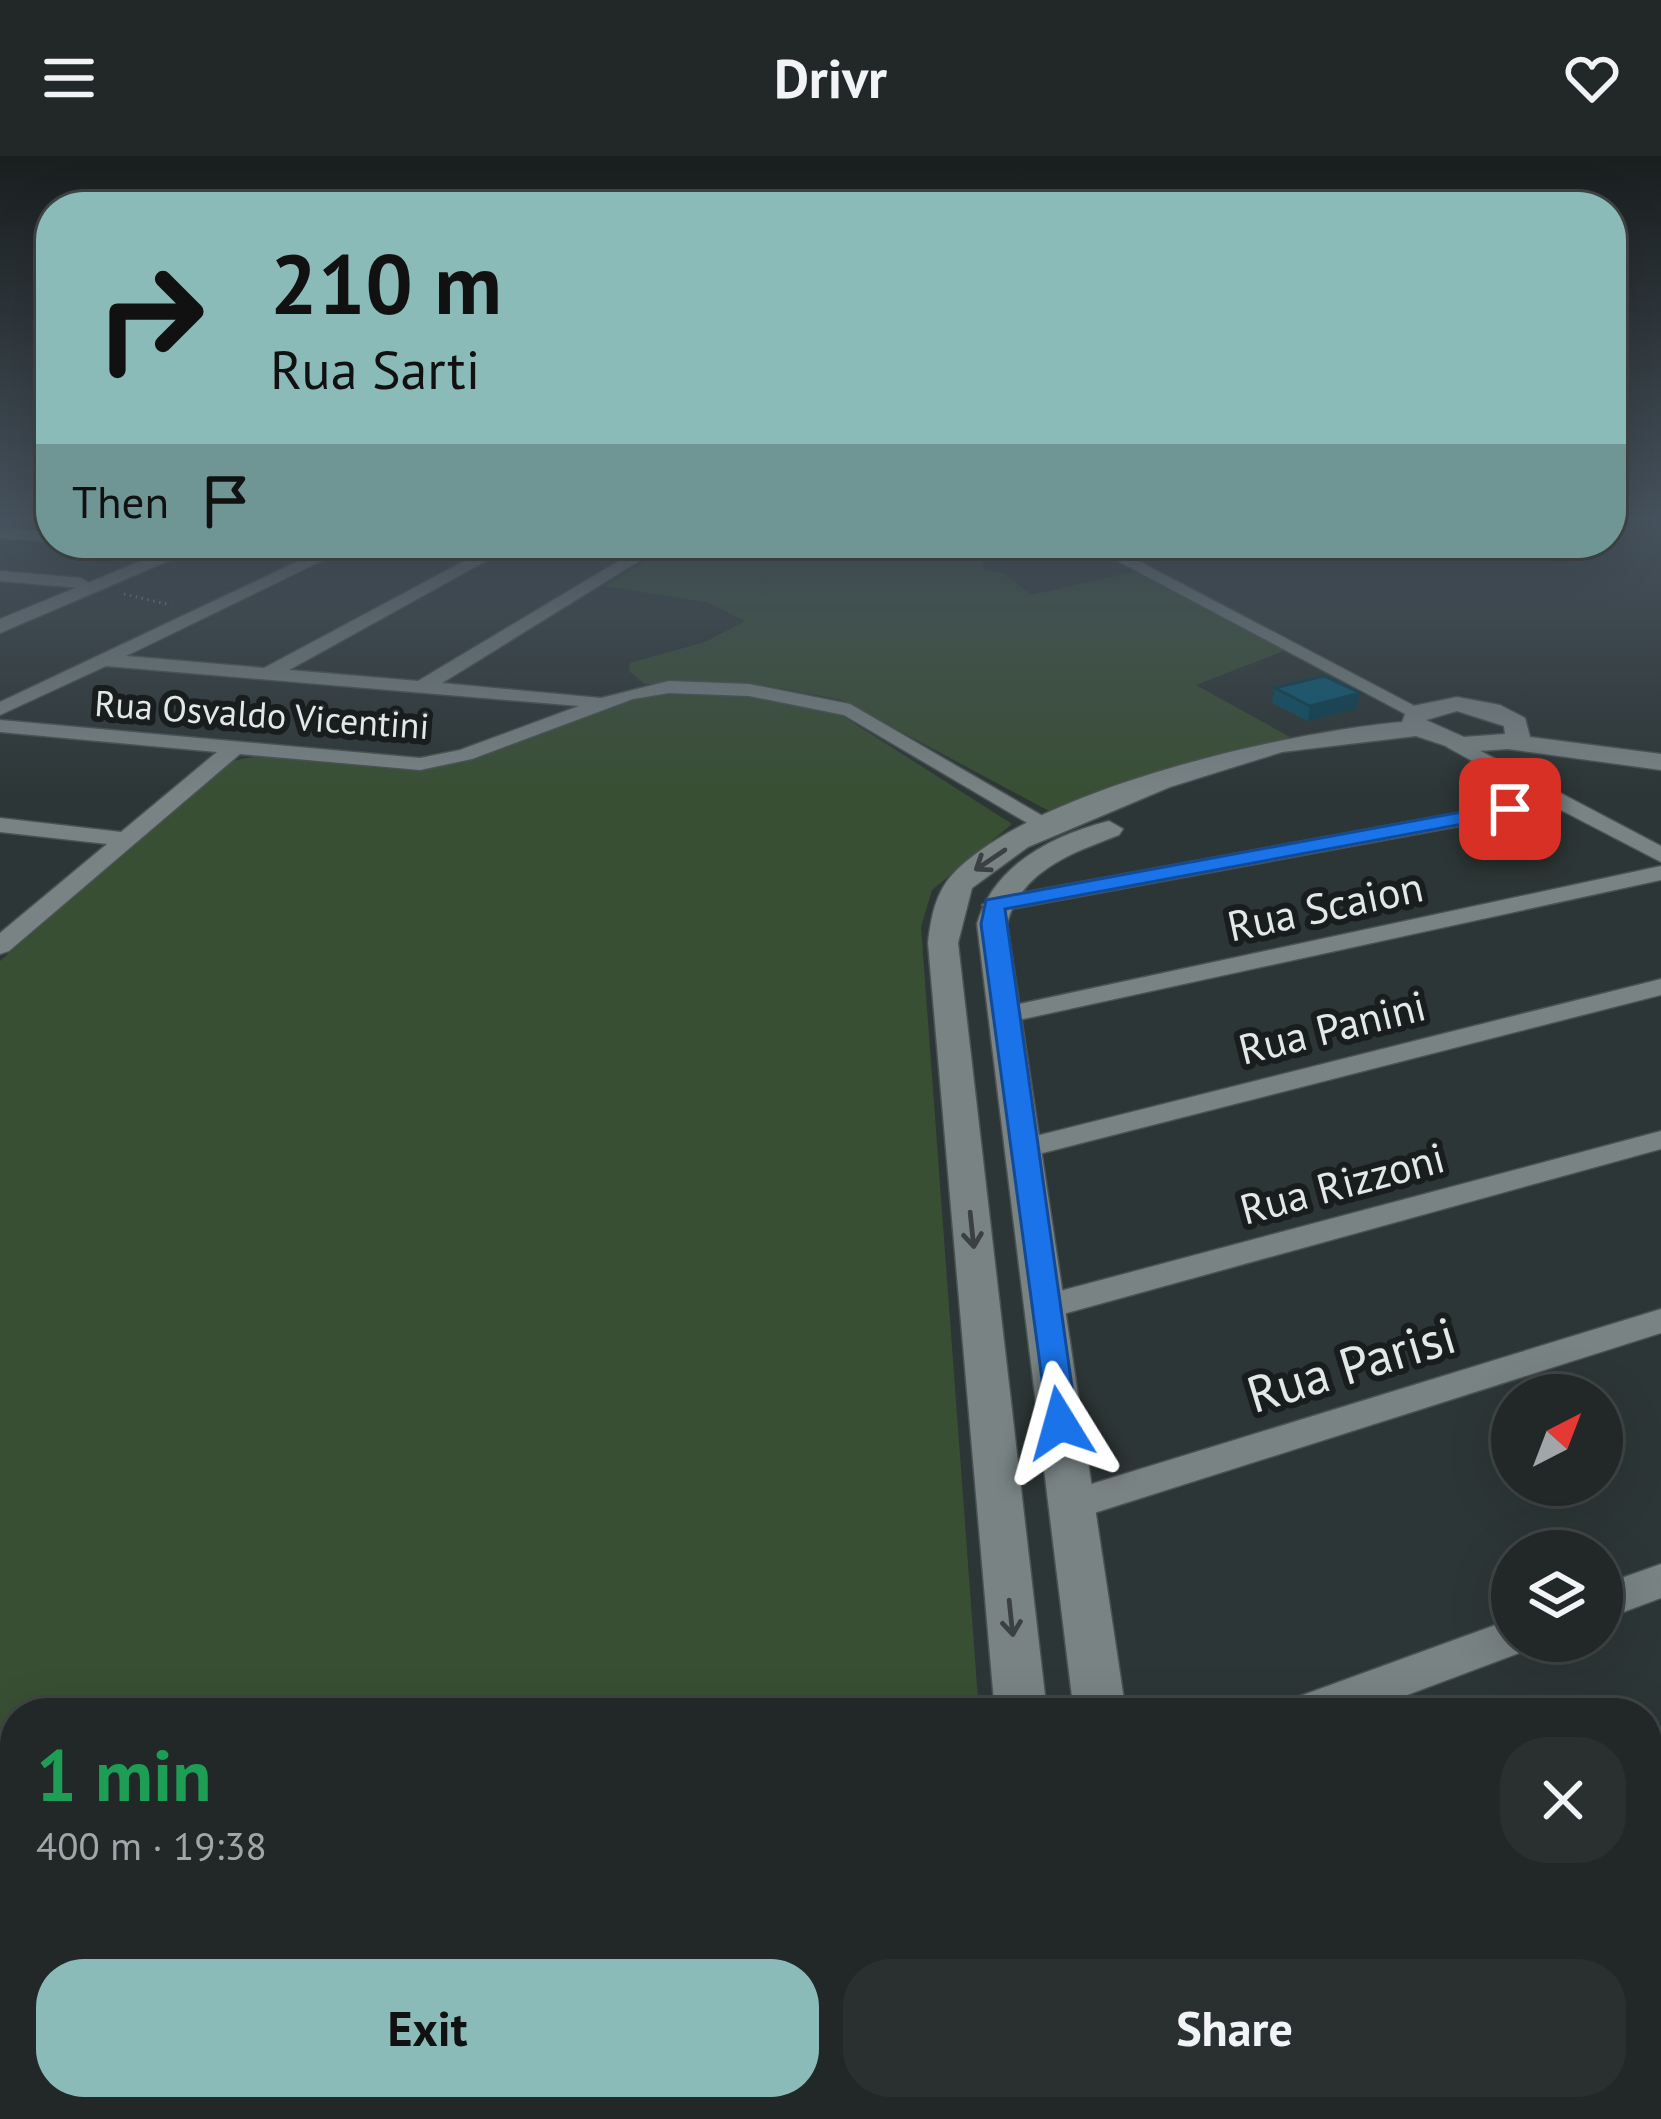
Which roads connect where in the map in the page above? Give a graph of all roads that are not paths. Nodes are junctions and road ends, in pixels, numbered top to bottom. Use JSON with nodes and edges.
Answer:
{"nodes":[{"id":1,"x":208,"y":611,"type":"edge"},
{"id":2,"x":384,"y":611,"type":"edge"},
{"id":3,"x":548,"y":611,"type":"edge"},
{"id":4,"x":1215,"y":611,"type":"edge"},
{"id":5,"x":103,"y":661,"type":"junction"},
{"id":6,"x":265,"y":675,"type":"junction"},
{"id":7,"x":423,"y":686,"type":"junction"},
{"id":8,"x":605,"y":702,"type":"junction"},
{"id":9,"x":0,"y":709,"type":"edge"},
{"id":10,"x":0,"y":726,"type":"edge"},
{"id":11,"x":1433,"y":731,"type":"junction"},
{"id":12,"x":1515,"y":736,"type":"junction"},
{"id":13,"x":1661,"y":748,"type":"edge"},
{"id":14,"x":233,"y":749,"type":"junction"},
{"id":15,"x":1483,"y":754,"type":"junction"},
{"id":16,"x":1661,"y":762,"type":"edge"},
{"id":17,"x":1557,"y":801,"type":"junction"},
{"id":18,"x":0,"y":826,"type":"edge"},
{"id":19,"x":1049,"y":826,"type":"junction"},
{"id":20,"x":125,"y":839,"type":"junction"},
{"id":21,"x":1661,"y":855,"type":"edge"},
{"id":22,"x":1661,"y":873,"type":"edge"},
{"id":23,"x":994,"y":905,"type":"junction"},
{"id":24,"x":1,"y":944,"type":"edge"},
{"id":25,"x":1661,"y":987,"type":"edge"},
{"id":26,"x":1005,"y":1015,"type":"junction"},
{"id":27,"x":1661,"y":1140,"type":"edge"},
{"id":28,"x":1023,"y":1149,"type":"junction"},
{"id":29,"x":1045,"y":1307,"type":"junction"},
{"id":30,"x":1661,"y":1322,"type":"edge"},
{"id":31,"x":1072,"y":1504,"type":"junction"},
{"id":32,"x":1661,"y":1581,"type":"edge"},
{"id":33,"x":1623,"y":1595,"type":"edge"},
{"id":34,"x":1491,"y":1644,"type":"edge"},
{"id":35,"x":1019,"y":1698,"type":"edge"},
{"id":36,"x":1098,"y":1698,"type":"edge"},
{"id":37,"x":1347,"y":1698,"type":"edge"}],
"edges":[{"from":1,"to":5,"type":"street"},
{"from":2,"to":6,"type":"street"},
{"from":3,"to":7,"type":"street"},
{"from":4,"to":11,"type":"street"},
{"from":5,"to":6,"type":"street"},
{"from":5,"to":9,"type":"street"},
{"from":6,"to":7,"type":"street"},
{"from":7,"to":8,"type":"street"},
{"from":8,"to":14,"type":"street","name":"Rua Osvaldo Vicentini"},
{"from":8,"to":19,"type":"street","name":"Rua Osvaldo Vicentini"},
{"from":10,"to":14,"type":"street","name":"Rua Osvaldo Vicentini"},
{"from":11,"to":12,"type":"street"},
{"from":11,"to":15,"type":"street"},
{"from":11,"to":19,"type":"street"},
{"from":11,"to":23,"type":"street"},
{"from":12,"to":13,"type":"street"},
{"from":12,"to":15,"type":"street"},
{"from":12,"to":16,"type":"street"},
{"from":14,"to":20,"type":"street"},
{"from":15,"to":17,"type":"street"},
{"from":17,"to":21,"type":"street"},
{"from":17,"to":23,"type":"street"},
{"from":18,"to":20,"type":"street"},
{"from":19,"to":35,"type":"street","one_way":true},
{"from":20,"to":24,"type":"street"},
{"from":22,"to":26,"type":"street","name":"Rua Scaion"},
{"from":23,"to":26,"type":"street"},
{"from":25,"to":28,"type":"street","name":"Rua Panini"},
{"from":26,"to":28,"type":"street"},
{"from":27,"to":29,"type":"street","name":"Rua Rizzoni"},
{"from":28,"to":29,"type":"street"},
{"from":29,"to":31,"type":"street"},
{"from":30,"to":31,"type":"street","name":"Rua Parisi"},
{"from":31,"to":36,"type":"street"},
{"from":32,"to":33,"type":"street"},
{"from":34,"to":37,"type":"street"}]}
